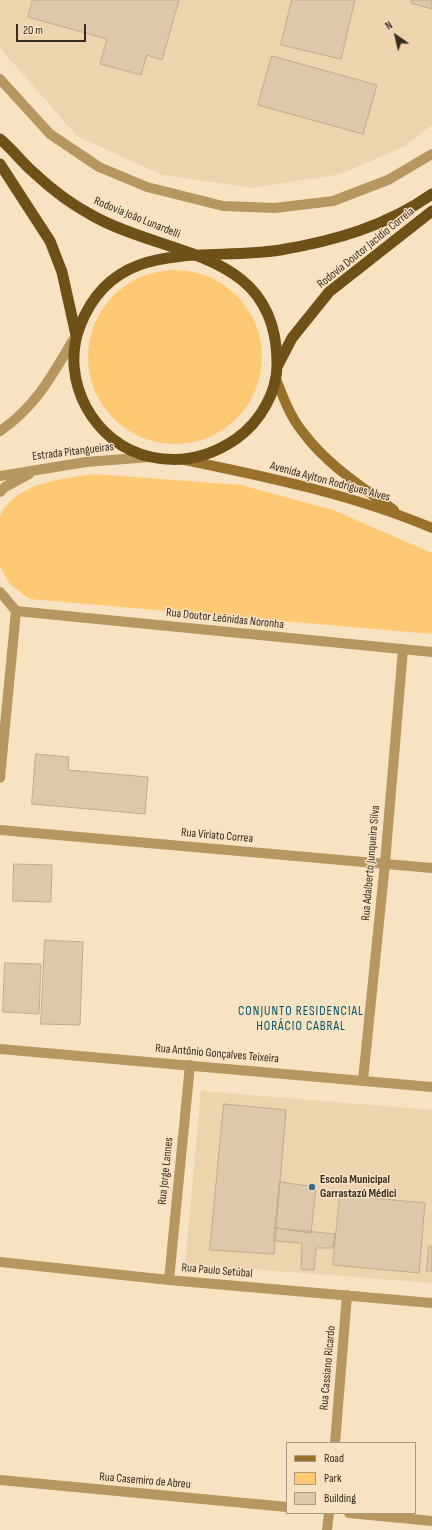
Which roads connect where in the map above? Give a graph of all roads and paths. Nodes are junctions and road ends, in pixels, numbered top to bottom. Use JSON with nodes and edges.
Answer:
{"nodes":[{"id":1,"x":0,"y":79,"type":"edge"},
{"id":2,"x":0,"y":139,"type":"edge"},
{"id":3,"x":432,"y":154,"type":"edge"},
{"id":4,"x":0,"y":164,"type":"edge"},
{"id":5,"x":432,"y":194,"type":"edge"},
{"id":6,"x":432,"y":211,"type":"edge"},
{"id":7,"x":194,"y":255,"type":"junction"},
{"id":8,"x":76,"y":335,"type":"junction"},
{"id":9,"x":278,"y":366,"type":"junction"},
{"id":10,"x":276,"y":379,"type":"junction"},
{"id":11,"x":0,"y":431,"type":"edge"},
{"id":12,"x":150,"y":457,"type":"junction"},
{"id":13,"x":185,"y":460,"type":"junction"},
{"id":14,"x":40,"y":469,"type":"junction"},
{"id":15,"x":0,"y":476,"type":"edge"},
{"id":16,"x":0,"y":492,"type":"edge"},
{"id":17,"x":401,"y":515,"type":"junction"},
{"id":18,"x":432,"y":528,"type":"edge"},
{"id":19,"x":0,"y":592,"type":"edge"},
{"id":20,"x":16,"y":612,"type":"junction"},
{"id":21,"x":403,"y":649,"type":"junction"},
{"id":22,"x":432,"y":652,"type":"edge"},
{"id":23,"x":0,"y":778,"type":"edge"},
{"id":24,"x":0,"y":830,"type":"edge"},
{"id":25,"x":385,"y":864,"type":"junction"},
{"id":26,"x":432,"y":868,"type":"edge"},
{"id":27,"x":0,"y":1049,"type":"edge"},
{"id":28,"x":190,"y":1065,"type":"junction"},
{"id":29,"x":363,"y":1080,"type":"junction"},
{"id":30,"x":432,"y":1087,"type":"edge"},
{"id":31,"x":0,"y":1262,"type":"edge"},
{"id":32,"x":169,"y":1280,"type":"junction"},
{"id":33,"x":347,"y":1295,"type":"junction"},
{"id":34,"x":432,"y":1303,"type":"edge"},
{"id":35,"x":335,"y":1442,"type":"edge"},
{"id":36,"x":0,"y":1480,"type":"edge"},
{"id":37,"x":286,"y":1507,"type":"edge"},
{"id":38,"x":329,"y":1514,"type":"edge"},
{"id":39,"x":359,"y":1514,"type":"edge"},
{"id":40,"x":432,"y":1521,"type":"edge"},
{"id":41,"x":327,"y":1530,"type":"edge"}],
"edges":[{"from":1,"to":3,"type":"street"},
{"from":2,"to":7,"type":"highway","name":"Rodovia João Lunardelli"},
{"from":4,"to":8,"type":"highway"},
{"from":5,"to":7,"type":"highway","name":"Rodovia Doutor Jacídio Correia"},
{"from":6,"to":9,"type":"highway","name":"Rodovia Doutor Jacídio Correia"},
{"from":7,"to":8,"type":"highway","name":"Rodovia Doutor Jacídio Correia"},
{"from":7,"to":9,"type":"highway","name":"Rodovia João Lunardelli"},
{"from":8,"to":11,"type":"street"},
{"from":8,"to":12,"type":"highway"},
{"from":9,"to":10,"type":"highway"},
{"from":10,"to":13,"type":"highway"},
{"from":10,"to":17,"type":"main road","name":"Avenida Aylton Rodrigues Alves"},
{"from":12,"to":13,"type":"highway"},
{"from":12,"to":14,"type":"street","name":"Estrada Pitangueiras"},
{"from":13,"to":17,"type":"main road","name":"Avenida Aylton Rodrigues Alves"},
{"from":14,"to":15,"type":"street","name":"Estrada Pitangueiras"},
{"from":14,"to":16,"type":"street"},
{"from":17,"to":18,"type":"main road"},
{"from":19,"to":20,"type":"street"},
{"from":20,"to":21,"type":"street","name":"Rua Doutor Leônidas Noronha"},
{"from":20,"to":23,"type":"street"},
{"from":21,"to":22,"type":"street","name":"Rua Doutor Leônidas Noronha"},
{"from":21,"to":25,"type":"street","name":"Rua Adalberto Junqueira Silva"},
{"from":24,"to":25,"type":"street","name":"Rua Viriato Correa"},
{"from":25,"to":26,"type":"street","name":"Rua Viriato Correa"},
{"from":25,"to":29,"type":"street","name":"Rua Adalberto Junqueira Silva"},
{"from":27,"to":28,"type":"street","name":"Rua Antônio Gonçalves Teixeira"},
{"from":28,"to":29,"type":"street","name":"Rua Antônio Gonçalves Teixeira"},
{"from":28,"to":32,"type":"street","name":"Rua Jorge Lannes"},
{"from":29,"to":30,"type":"street","name":"Rua Antônio Gonçalves Teixeira"},
{"from":31,"to":32,"type":"street","name":"Rua Paulo Setúbal"},
{"from":32,"to":33,"type":"street","name":"Rua Paulo Setúbal"},
{"from":33,"to":34,"type":"street","name":"Rua Paulo Setúbal"},
{"from":33,"to":35,"type":"street","name":"Rua Cassiano Ricardo"},
{"from":36,"to":37,"type":"street","name":"Rua Casemiro de Abreu"},
{"from":38,"to":41,"type":"street"},
{"from":39,"to":40,"type":"street"}]}
